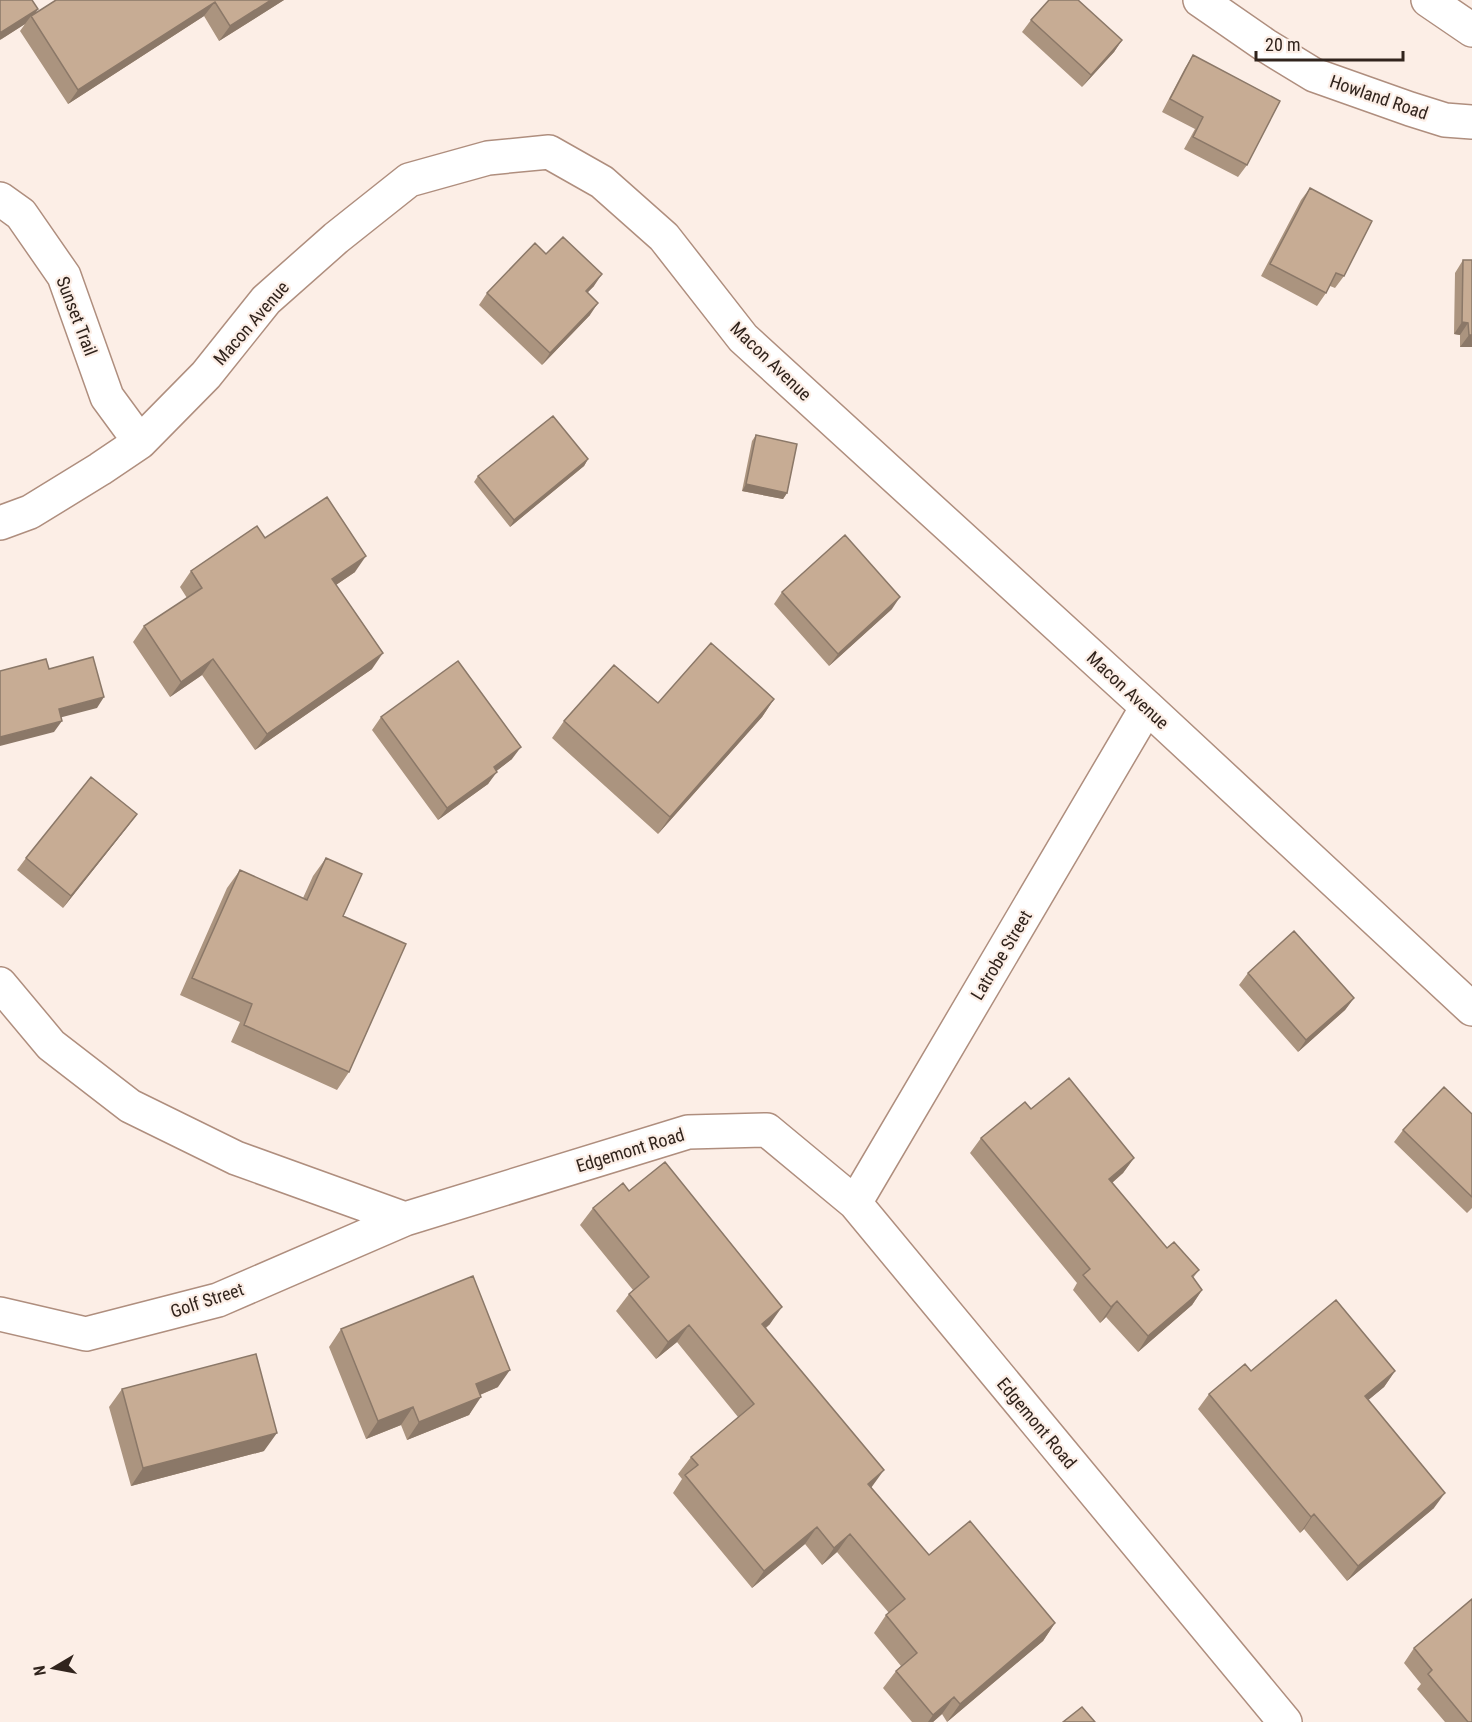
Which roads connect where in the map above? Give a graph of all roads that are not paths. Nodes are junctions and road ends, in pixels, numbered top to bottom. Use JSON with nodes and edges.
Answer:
{"nodes":[{"id":1,"x":1200,"y":0,"type":"edge"},
{"id":2,"x":1428,"y":0,"type":"edge"},
{"id":3,"x":1472,"y":30,"type":"edge"},
{"id":4,"x":1472,"y":122,"type":"edge"},
{"id":5,"x":0,"y":200,"type":"edge"},
{"id":6,"x":140,"y":442,"type":"junction"},
{"id":7,"x":0,"y":523,"type":"edge"},
{"id":8,"x":1147,"y":707,"type":"junction"},
{"id":9,"x":0,"y":984,"type":"edge"},
{"id":10,"x":1472,"y":1009,"type":"edge"},
{"id":11,"x":855,"y":1203,"type":"junction"},
{"id":12,"x":405,"y":1219,"type":"junction"},
{"id":13,"x":0,"y":1314,"type":"edge"},
{"id":14,"x":1285,"y":1722,"type":"edge"}],
"edges":[{"from":1,"to":4,"type":"street","name":"Howland Road"},
{"from":2,"to":3,"type":"street"},
{"from":5,"to":6,"type":"street","name":"Sunset Trail"},
{"from":6,"to":7,"type":"street","name":"Macon Avenue"},
{"from":6,"to":8,"type":"street","name":"Macon Avenue"},
{"from":8,"to":10,"type":"street","name":"Macon Avenue"},
{"from":8,"to":11,"type":"street","name":"Latrobe Street"},
{"from":9,"to":12,"type":"street"},
{"from":11,"to":12,"type":"street","name":"Edgemont Road"},
{"from":11,"to":14,"type":"street","name":"Edgemont Road"},
{"from":12,"to":13,"type":"street","name":"Golf Street"}]}
